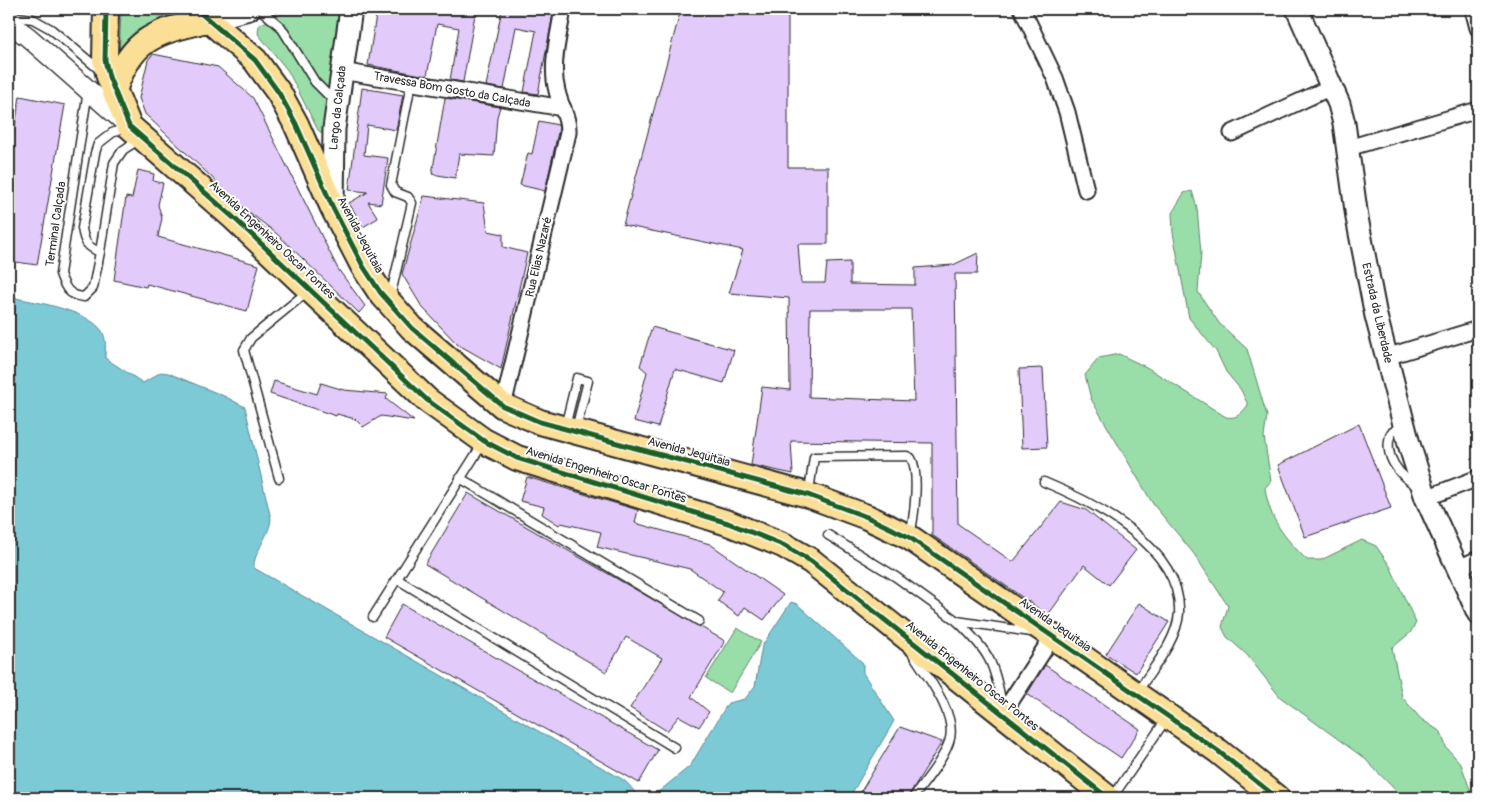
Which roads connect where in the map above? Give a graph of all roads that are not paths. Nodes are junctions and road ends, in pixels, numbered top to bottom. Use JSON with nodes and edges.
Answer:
{"nodes":[{"id":1,"x":106,"y":9,"type":"edge"},
{"id":2,"x":249,"y":9,"type":"edge"},
{"id":3,"x":260,"y":9,"type":"edge"},
{"id":4,"x":351,"y":9,"type":"edge"},
{"id":5,"x":563,"y":9,"type":"edge"},
{"id":6,"x":1022,"y":9,"type":"edge"},
{"id":7,"x":1297,"y":9,"type":"edge"},
{"id":8,"x":1473,"y":9,"type":"edge"},
{"id":9,"x":201,"y":14,"type":"edge"},
{"id":10,"x":9,"y":16,"type":"edge"},
{"id":11,"x":9,"y":23,"type":"edge"},
{"id":12,"x":1478,"y":28,"type":"edge"},
{"id":13,"x":341,"y":71,"type":"junction"},
{"id":14,"x":111,"y":84,"type":"junction"},
{"id":15,"x":411,"y":84,"type":"junction"},
{"id":16,"x":1331,"y":87,"type":"junction"},
{"id":17,"x":88,"y":90,"type":"junction"},
{"id":18,"x":337,"y":103,"type":"junction"},
{"id":19,"x":563,"y":108,"type":"junction"},
{"id":20,"x":1478,"y":110,"type":"edge"},
{"id":21,"x":136,"y":132,"type":"junction"},
{"id":22,"x":1232,"y":133,"type":"dead end"},
{"id":23,"x":1348,"y":148,"type":"junction"},
{"id":24,"x":1086,"y":190,"type":"dead end"},
{"id":25,"x":333,"y":208,"type":"junction"},
{"id":26,"x":100,"y":252,"type":"junction"},
{"id":27,"x":311,"y":289,"type":"junction"},
{"id":28,"x":389,"y":302,"type":"junction"},
{"id":29,"x":1478,"y":329,"type":"edge"},
{"id":30,"x":1386,"y":357,"type":"junction"},
{"id":31,"x":503,"y":406,"type":"junction"},
{"id":32,"x":570,"y":430,"type":"junction"},
{"id":33,"x":484,"y":440,"type":"junction"},
{"id":34,"x":279,"y":478,"type":"dead end"},
{"id":35,"x":460,"y":478,"type":"junction"},
{"id":36,"x":1478,"y":478,"type":"edge"},
{"id":37,"x":1044,"y":482,"type":"dead end"},
{"id":38,"x":1425,"y":494,"type":"junction"},
{"id":39,"x":808,"y":495,"type":"junction"},
{"id":40,"x":828,"y":535,"type":"dead end"},
{"id":41,"x":909,"y":537,"type":"junction"},
{"id":42,"x":1478,"y":559,"type":"edge"},
{"id":43,"x":1457,"y":569,"type":"junction"},
{"id":44,"x":397,"y":579,"type":"junction"},
{"id":45,"x":1478,"y":613,"type":"edge"},
{"id":46,"x":373,"y":617,"type":"dead end"},
{"id":47,"x":957,"y":621,"type":"junction"},
{"id":48,"x":699,"y":622,"type":"dead end"},
{"id":49,"x":896,"y":628,"type":"junction"},
{"id":50,"x":1053,"y":636,"type":"junction"},
{"id":51,"x":1136,"y":694,"type":"junction"},
{"id":52,"x":1003,"y":713,"type":"junction"},
{"id":53,"x":1168,"y":716,"type":"junction"},
{"id":54,"x":675,"y":748,"type":"dead end"},
{"id":55,"x":1218,"y":751,"type":"junction"},
{"id":56,"x":914,"y":798,"type":"edge"},
{"id":57,"x":1108,"y":798,"type":"edge"},
{"id":58,"x":1112,"y":798,"type":"edge"},
{"id":59,"x":1250,"y":798,"type":"edge"},
{"id":60,"x":1277,"y":798,"type":"edge"}],
"edges":[{"from":1,"to":14,"type":"main road"},
{"from":2,"to":9,"type":"main road"},
{"from":3,"to":18,"type":"lane"},
{"from":4,"to":13,"type":"main road","name":"Largo da Calçada"},
{"from":5,"to":19,"type":"street","name":"Rua Elias Nazaré"},
{"from":6,"to":24,"type":"street"},
{"from":7,"to":16,"type":"main road","name":"Estrada da Liberdade"},
{"from":8,"to":12,"type":"street"},
{"from":9,"to":14,"type":"main road"},
{"from":9,"to":25,"type":"main road","name":"Avenida Jequitaia"},
{"from":10,"to":14,"type":"lane"},
{"from":11,"to":17,"type":"street"},
{"from":13,"to":15,"type":"street","name":"Travessa Bom Gosto da Calçada"},
{"from":13,"to":18,"type":"main road","name":"Largo da Calçada"},
{"from":14,"to":21,"type":"main road"},
{"from":15,"to":19,"type":"street","name":"Travessa Bom Gosto da Calçada"},
{"from":15,"to":28,"type":"lane"},
{"from":16,"to":22,"type":"street"},
{"from":16,"to":23,"type":"main road","name":"Estrada da Liberdade"},
{"from":17,"to":21,"type":"street"},
{"from":17,"to":26,"type":"lane","name":"Terminal Calçada"},
{"from":18,"to":25,"type":"main road","name":"Largo da Calçada"},
{"from":19,"to":31,"type":"street","name":"Rua Elias Nazaré"},
{"from":20,"to":23,"type":"street"},
{"from":21,"to":26,"type":"lane","name":"Terminal Calçada"},
{"from":21,"to":26,"type":"lane"},
{"from":21,"to":27,"type":"main road","name":"Avenida Engenheiro Oscar Pontes"},
{"from":23,"to":30,"type":"main road","name":"Estrada da Liberdade"},
{"from":25,"to":28,"type":"main road","name":"Avenida Jequitaia"},
{"from":27,"to":33,"type":"main road","name":"Avenida Engenheiro Oscar Pontes"},
{"from":27,"to":34,"type":"lane"},
{"from":28,"to":31,"type":"main road","name":"Avenida Jequitaia"},
{"from":29,"to":30,"type":"street"},
{"from":30,"to":38,"type":"main road","name":"Estrada da Liberdade"},
{"from":31,"to":32,"type":"main road","name":"Avenida Jequitaia"},
{"from":32,"to":32,"type":"lane"},
{"from":32,"to":39,"type":"main road","name":"Avenida Jequitaia"},
{"from":33,"to":35,"type":"lane"},
{"from":33,"to":49,"type":"main road","name":"Avenida Engenheiro Oscar Pontes"},
{"from":35,"to":44,"type":"lane"},
{"from":35,"to":48,"type":"lane"},
{"from":36,"to":38,"type":"street"},
{"from":37,"to":51,"type":"lane"},
{"from":38,"to":43,"type":"main road","name":"Estrada da Liberdade"},
{"from":39,"to":41,"type":"main road","name":"Avenida Jequitaia"},
{"from":39,"to":41,"type":"lane"},
{"from":40,"to":47,"type":"lane"},
{"from":41,"to":50,"type":"main road","name":"Avenida Jequitaia"},
{"from":42,"to":43,"type":"street"},
{"from":43,"to":45,"type":"main road","name":"Estrada da Liberdade"},
{"from":44,"to":46,"type":"lane"},
{"from":44,"to":54,"type":"lane"},
{"from":47,"to":50,"type":"lane"},
{"from":47,"to":52,"type":"lane"},
{"from":49,"to":52,"type":"main road","name":"Avenida Engenheiro Oscar Pontes"},
{"from":49,"to":56,"type":"lane"},
{"from":50,"to":51,"type":"main road","name":"Avenida Jequitaia"},
{"from":50,"to":52,"type":"street"},
{"from":51,"to":53,"type":"main road","name":"Avenida Jequitaia"},
{"from":52,"to":57,"type":"main road","name":"Avenida Engenheiro Oscar Pontes"},
{"from":53,"to":55,"type":"main road","name":"Avenida Jequitaia"},
{"from":53,"to":58,"type":"lane"},
{"from":55,"to":59,"type":"main road"},
{"from":55,"to":60,"type":"main road","name":"Avenida Jequitaia"}]}
